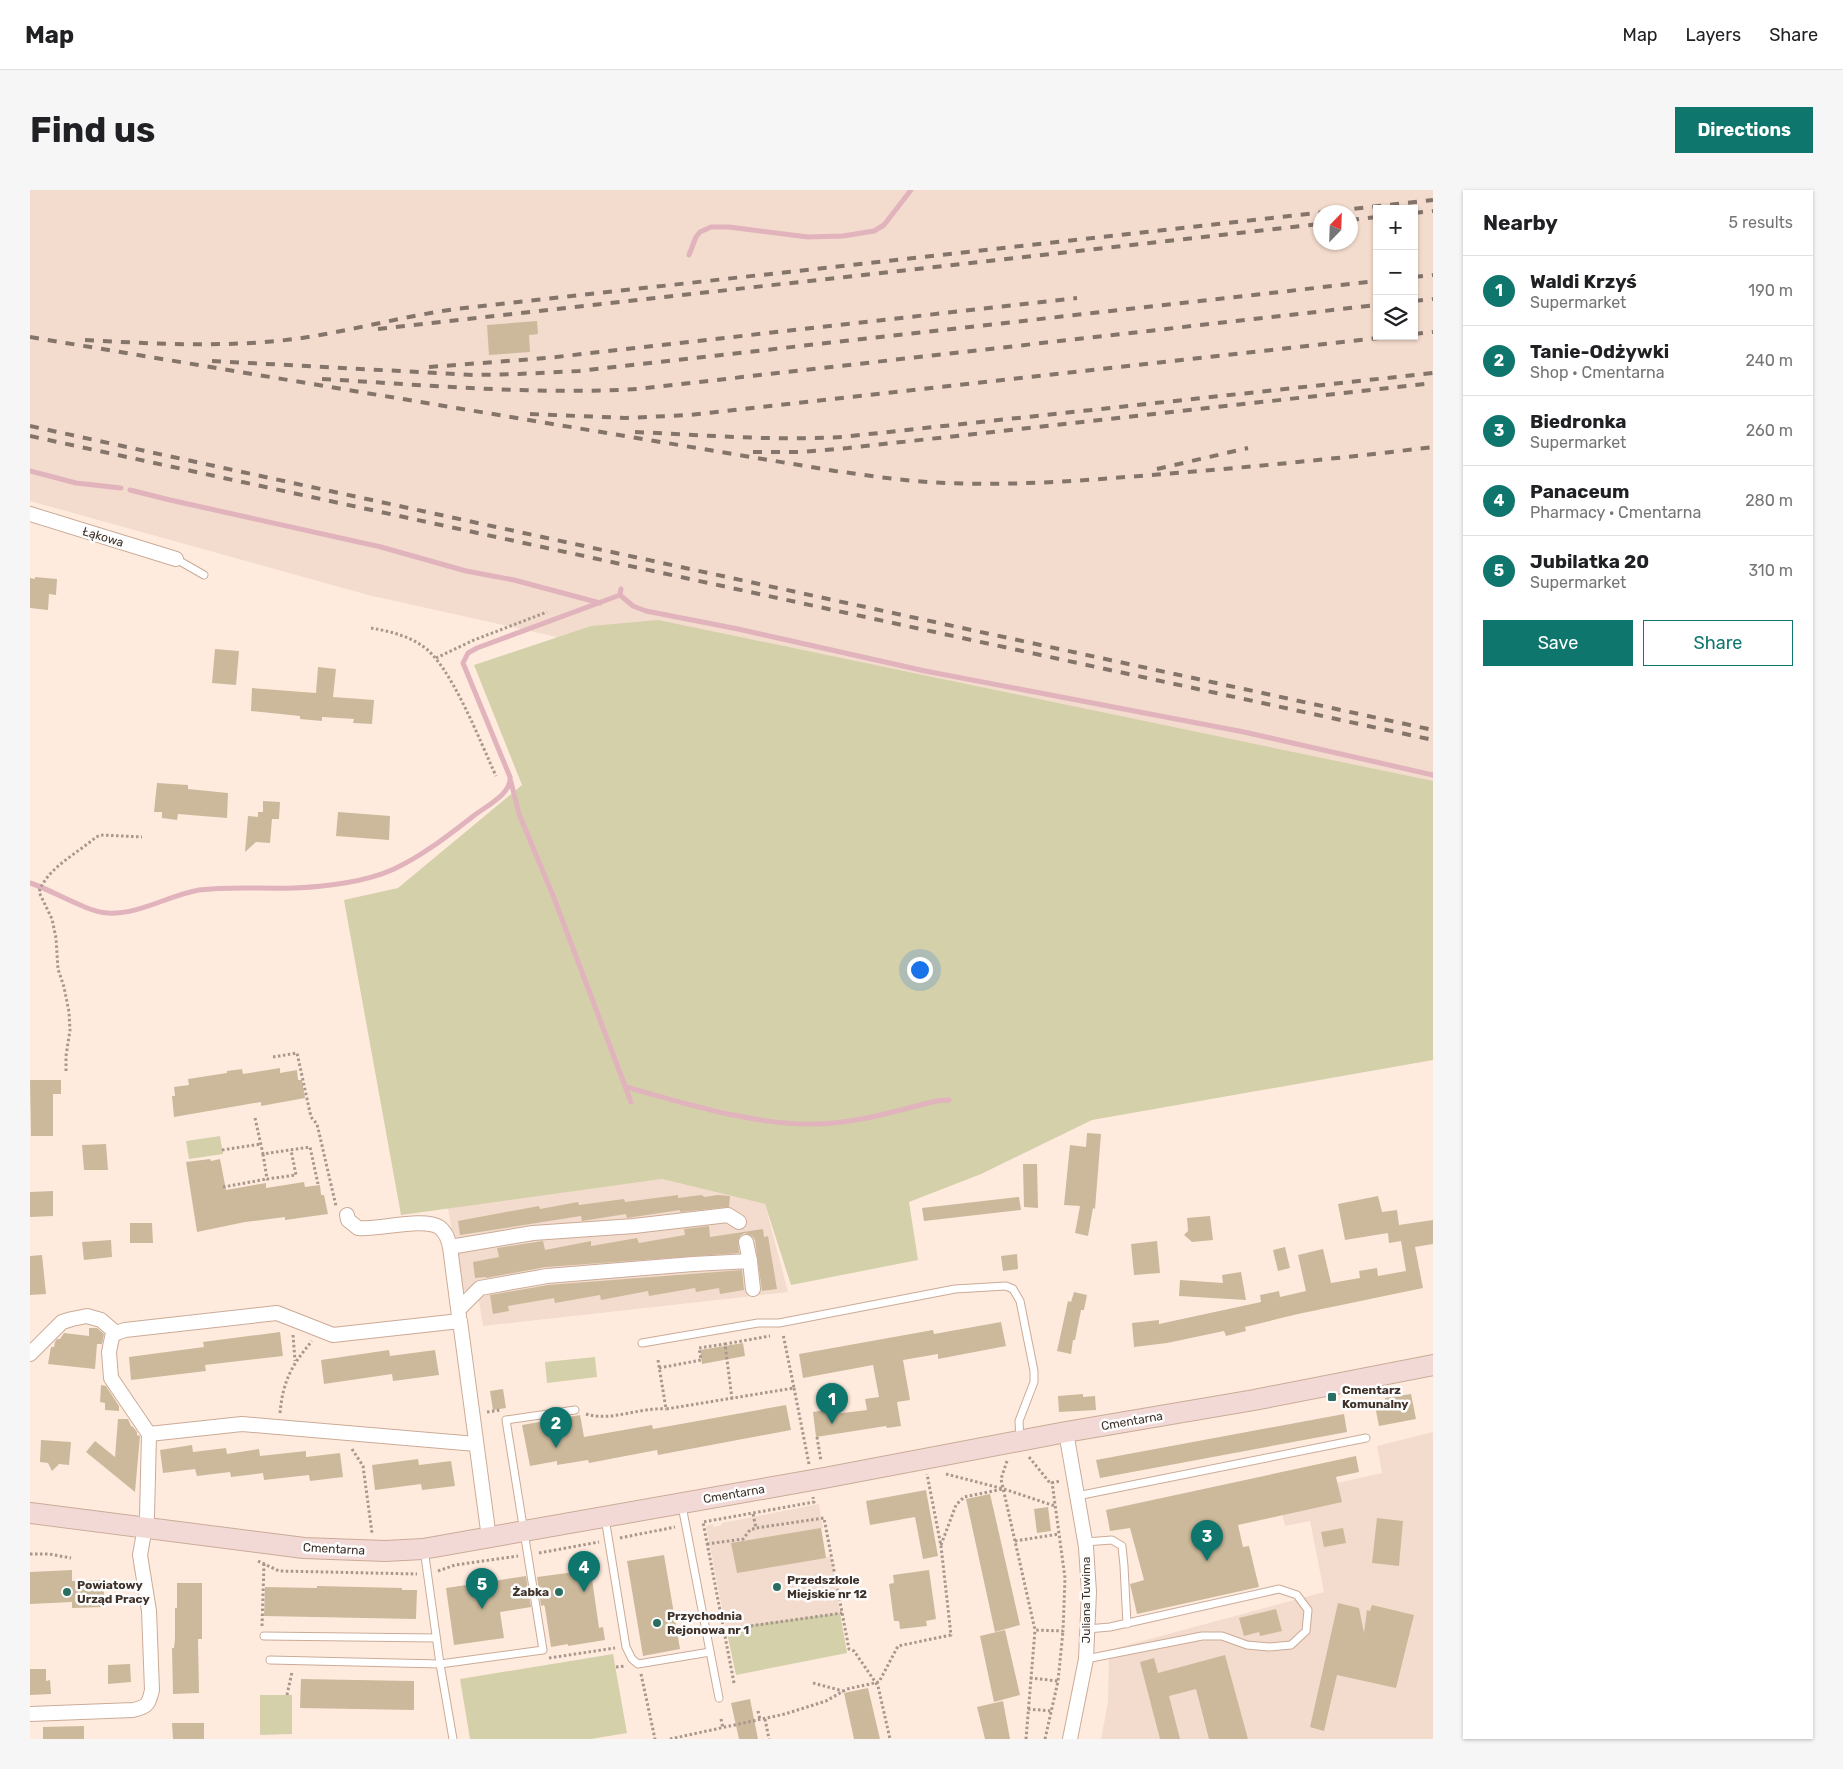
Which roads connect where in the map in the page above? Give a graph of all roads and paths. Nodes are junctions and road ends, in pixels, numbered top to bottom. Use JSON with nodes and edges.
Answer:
{"nodes":[{"id":1,"x":30,"y":514,"type":"edge"},
{"id":2,"x":176,"y":559,"type":"joint"},
{"id":3,"x":204,"y":574,"type":"dead end"},
{"id":4,"x":547,"y":612,"type":"dead end"},
{"id":5,"x":371,"y":628,"type":"dead end"},
{"id":6,"x":436,"y":658,"type":"junction"},
{"id":7,"x":496,"y":776,"type":"dead end"},
{"id":8,"x":142,"y":837,"type":"dead end"},
{"id":9,"x":273,"y":1057,"type":"dead end"},
{"id":10,"x":66,"y":1071,"type":"dead end"},
{"id":11,"x":255,"y":1118,"type":"dead end"},
{"id":12,"x":261,"y":1144,"type":"junction"},
{"id":13,"x":222,"y":1150,"type":"dead end"},
{"id":14,"x":291,"y":1150,"type":"junction"},
{"id":15,"x":263,"y":1154,"type":"junction"},
{"id":16,"x":267,"y":1179,"type":"junction"},
{"id":17,"x":318,"y":1184,"type":"dead end"},
{"id":18,"x":223,"y":1187,"type":"dead end"},
{"id":19,"x":341,"y":1212,"type":"joint"},
{"id":20,"x":739,"y":1222,"type":"dead end"},
{"id":21,"x":746,"y":1242,"type":"dead end"},
{"id":22,"x":450,"y":1247,"type":"junction"},
{"id":23,"x":750,"y":1262,"type":"junction"},
{"id":24,"x":753,"y":1289,"type":"dead end"},
{"id":25,"x":459,"y":1315,"type":"junction"},
{"id":26,"x":292,"y":1326,"type":"dead end"},
{"id":27,"x":792,"y":1332,"type":"dead end"},
{"id":28,"x":116,"y":1333,"type":"junction"},
{"id":29,"x":783,"y":1334,"type":"junction"},
{"id":30,"x":317,"y":1336,"type":"dead end"},
{"id":31,"x":642,"y":1343,"type":"dead end"},
{"id":32,"x":725,"y":1344,"type":"junction"},
{"id":33,"x":30,"y":1354,"type":"edge"},
{"id":34,"x":658,"y":1360,"type":"dead end"},
{"id":35,"x":295,"y":1361,"type":"junction"},
{"id":36,"x":1433,"y":1365,"type":"edge"},
{"id":37,"x":659,"y":1368,"type":"junction"},
{"id":38,"x":794,"y":1388,"type":"junction"},
{"id":39,"x":732,"y":1399,"type":"junction"},
{"id":40,"x":575,"y":1410,"type":"dead end"},
{"id":41,"x":280,"y":1413,"type":"dead end"},
{"id":42,"x":1066,"y":1432,"type":"junction"},
{"id":43,"x":149,"y":1434,"type":"junction"},
{"id":44,"x":817,"y":1436,"type":"dead end"},
{"id":45,"x":1366,"y":1438,"type":"dead end"},
{"id":46,"x":476,"y":1444,"type":"junction"},
{"id":47,"x":350,"y":1447,"type":"dead end"},
{"id":48,"x":1015,"y":1447,"type":"junction"},
{"id":49,"x":822,"y":1467,"type":"dead end"},
{"id":50,"x":810,"y":1469,"type":"dead end"},
{"id":51,"x":926,"y":1469,"type":"dead end"},
{"id":52,"x":943,"y":1473,"type":"dead end"},
{"id":53,"x":1052,"y":1482,"type":"dead end"},
{"id":54,"x":1004,"y":1489,"type":"junction"},
{"id":55,"x":1078,"y":1496,"type":"junction"},
{"id":56,"x":682,"y":1503,"type":"junction"},
{"id":57,"x":1056,"y":1506,"type":"junction"},
{"id":58,"x":30,"y":1513,"type":"edge"},
{"id":59,"x":753,"y":1514,"type":"dead end"},
{"id":60,"x":605,"y":1518,"type":"junction"},
{"id":61,"x":145,"y":1527,"type":"junction"},
{"id":62,"x":756,"y":1528,"type":"junction"},
{"id":63,"x":524,"y":1531,"type":"junction"},
{"id":64,"x":1059,"y":1534,"type":"junction"},
{"id":65,"x":489,"y":1538,"type":"junction"},
{"id":66,"x":1015,"y":1541,"type":"junction"},
{"id":67,"x":1085,"y":1542,"type":"junction"},
{"id":68,"x":373,"y":1543,"type":"dead end"},
{"id":69,"x":707,"y":1544,"type":"dead end"},
{"id":70,"x":941,"y":1546,"type":"junction"},
{"id":71,"x":424,"y":1549,"type":"junction"},
{"id":72,"x":30,"y":1554,"type":"edge"},
{"id":73,"x":529,"y":1554,"type":"junction"},
{"id":74,"x":71,"y":1558,"type":"dead end"},
{"id":75,"x":264,"y":1564,"type":"dead end"},
{"id":76,"x":427,"y":1575,"type":"junction"},
{"id":77,"x":842,"y":1613,"type":"junction"},
{"id":78,"x":1127,"y":1624,"type":"junction"},
{"id":79,"x":736,"y":1628,"type":"dead end"},
{"id":80,"x":1087,"y":1629,"type":"junction"},
{"id":81,"x":1035,"y":1630,"type":"junction"},
{"id":82,"x":1063,"y":1631,"type":"junction"},
{"id":83,"x":263,"y":1633,"type":"joint"},
{"id":84,"x":436,"y":1638,"type":"junction"},
{"id":85,"x":626,"y":1647,"type":"junction"},
{"id":86,"x":540,"y":1651,"type":"junction"},
{"id":87,"x":710,"y":1652,"type":"junction"},
{"id":88,"x":1086,"y":1659,"type":"junction"},
{"id":89,"x":270,"y":1660,"type":"dead end"},
{"id":90,"x":440,"y":1664,"type":"junction"},
{"id":91,"x":638,"y":1664,"type":"junction"},
{"id":92,"x":294,"y":1666,"type":"dead end"},
{"id":93,"x":1030,"y":1678,"type":"junction"},
{"id":94,"x":1058,"y":1681,"type":"junction"},
{"id":95,"x":813,"y":1683,"type":"dead end"},
{"id":96,"x":876,"y":1683,"type":"junction"},
{"id":97,"x":843,"y":1691,"type":"junction"},
{"id":98,"x":287,"y":1695,"type":"dead end"},
{"id":99,"x":719,"y":1698,"type":"dead end"},
{"id":100,"x":1028,"y":1709,"type":"junction"},
{"id":101,"x":758,"y":1711,"type":"dead end"},
{"id":102,"x":1051,"y":1711,"type":"junction"},
{"id":103,"x":30,"y":1714,"type":"edge"},
{"id":104,"x":721,"y":1719,"type":"dead end"},
{"id":105,"x":762,"y":1719,"type":"junction"},
{"id":106,"x":723,"y":1728,"type":"junction"},
{"id":107,"x":683,"y":1738,"type":"edge"},
{"id":108,"x":453,"y":1739,"type":"edge"},
{"id":109,"x":655,"y":1739,"type":"edge"},
{"id":110,"x":670,"y":1739,"type":"edge"},
{"id":111,"x":769,"y":1739,"type":"edge"},
{"id":112,"x":890,"y":1739,"type":"edge"},
{"id":113,"x":1026,"y":1739,"type":"edge"},
{"id":114,"x":1045,"y":1739,"type":"edge"},
{"id":115,"x":1070,"y":1739,"type":"edge"}],
"edges":[{"from":1,"to":2,"type":"street","name":"Łąkowa"},
{"from":2,"to":3,"type":"lane"},
{"from":4,"to":6,"type":"path"},
{"from":5,"to":6,"type":"path"},
{"from":6,"to":7,"type":"path"},
{"from":8,"to":10,"type":"path"},
{"from":9,"to":19,"type":"path"},
{"from":11,"to":12,"type":"path"},
{"from":12,"to":13,"type":"path"},
{"from":12,"to":15,"type":"path"},
{"from":14,"to":15,"type":"path"},
{"from":14,"to":16,"type":"path"},
{"from":14,"to":17,"type":"path"},
{"from":15,"to":16,"type":"path"},
{"from":16,"to":18,"type":"path"},
{"from":19,"to":22,"type":"street"},
{"from":20,"to":22,"type":"street"},
{"from":21,"to":23,"type":"street"},
{"from":22,"to":25,"type":"street"},
{"from":23,"to":24,"type":"street"},
{"from":23,"to":25,"type":"street"},
{"from":25,"to":28,"type":"street"},
{"from":25,"to":46,"type":"street"},
{"from":26,"to":35,"type":"path"},
{"from":27,"to":29,"type":"path"},
{"from":28,"to":33,"type":"street"},
{"from":28,"to":43,"type":"street"},
{"from":29,"to":32,"type":"path"},
{"from":29,"to":38,"type":"path"},
{"from":30,"to":35,"type":"path"},
{"from":31,"to":48,"type":"lane"},
{"from":32,"to":37,"type":"path"},
{"from":32,"to":39,"type":"path"},
{"from":34,"to":37,"type":"path"},
{"from":35,"to":41,"type":"path"},
{"from":36,"to":42,"type":"street","name":"Cmentarna"},
{"from":37,"to":39,"type":"path"},
{"from":38,"to":39,"type":"path"},
{"from":38,"to":50,"type":"path"},
{"from":40,"to":63,"type":"lane"},
{"from":42,"to":48,"type":"street","name":"Cmentarna"},
{"from":42,"to":55,"type":"street","name":"Juliana Tuwima"},
{"from":43,"to":46,"type":"street"},
{"from":43,"to":61,"type":"street"},
{"from":44,"to":49,"type":"path"},
{"from":45,"to":55,"type":"lane"},
{"from":46,"to":65,"type":"street"},
{"from":47,"to":68,"type":"path"},
{"from":48,"to":54,"type":"path"},
{"from":48,"to":56,"type":"street","name":"Cmentarna"},
{"from":51,"to":70,"type":"path"},
{"from":52,"to":54,"type":"path"},
{"from":53,"to":57,"type":"path"},
{"from":54,"to":57,"type":"path"},
{"from":54,"to":66,"type":"path"},
{"from":54,"to":70,"type":"path"},
{"from":55,"to":67,"type":"street","name":"Juliana Tuwima"},
{"from":56,"to":60,"type":"street","name":"Cmentarna"},
{"from":56,"to":87,"type":"lane"},
{"from":57,"to":64,"type":"path"},
{"from":58,"to":61,"type":"street","name":"Cmentarna"},
{"from":59,"to":62,"type":"path"},
{"from":60,"to":63,"type":"street","name":"Cmentarna"},
{"from":60,"to":85,"type":"lane"},
{"from":61,"to":71,"type":"street","name":"Cmentarna"},
{"from":61,"to":103,"type":"street"},
{"from":62,"to":69,"type":"path"},
{"from":62,"to":77,"type":"path"},
{"from":63,"to":65,"type":"street","name":"Cmentarna"},
{"from":63,"to":73,"type":"lane"},
{"from":64,"to":66,"type":"path"},
{"from":64,"to":82,"type":"path"},
{"from":65,"to":71,"type":"street","name":"Cmentarna"},
{"from":66,"to":81,"type":"path"},
{"from":67,"to":78,"type":"lane"},
{"from":67,"to":80,"type":"street","name":"Juliana Tuwima"},
{"from":70,"to":96,"type":"path"},
{"from":71,"to":76,"type":"lane"},
{"from":72,"to":74,"type":"path"},
{"from":73,"to":76,"type":"path"},
{"from":73,"to":86,"type":"lane"},
{"from":75,"to":83,"type":"path"},
{"from":76,"to":84,"type":"lane"},
{"from":77,"to":79,"type":"path"},
{"from":77,"to":96,"type":"path"},
{"from":78,"to":80,"type":"lane"},
{"from":78,"to":88,"type":"lane"},
{"from":80,"to":88,"type":"street","name":"Juliana Tuwima"},
{"from":81,"to":82,"type":"path"},
{"from":81,"to":93,"type":"path"},
{"from":82,"to":94,"type":"path"},
{"from":83,"to":84,"type":"lane"},
{"from":84,"to":90,"type":"lane"},
{"from":85,"to":86,"type":"path"},
{"from":85,"to":91,"type":"lane"},
{"from":86,"to":90,"type":"lane"},
{"from":87,"to":91,"type":"lane"},
{"from":87,"to":99,"type":"lane"},
{"from":88,"to":115,"type":"street","name":"Juliana Tuwima"},
{"from":89,"to":90,"type":"lane"},
{"from":90,"to":108,"type":"lane"},
{"from":91,"to":109,"type":"path"},
{"from":92,"to":98,"type":"path"},
{"from":93,"to":94,"type":"path"},
{"from":93,"to":100,"type":"path"},
{"from":94,"to":102,"type":"path"},
{"from":95,"to":97,"type":"path"},
{"from":96,"to":97,"type":"path"},
{"from":96,"to":112,"type":"path"},
{"from":97,"to":105,"type":"path"},
{"from":100,"to":102,"type":"path"},
{"from":100,"to":113,"type":"path"},
{"from":101,"to":105,"type":"path"},
{"from":102,"to":114,"type":"path"},
{"from":104,"to":106,"type":"path"},
{"from":105,"to":106,"type":"path"},
{"from":105,"to":111,"type":"path"},
{"from":106,"to":107,"type":"path"},
{"from":107,"to":110,"type":"path"}]}
